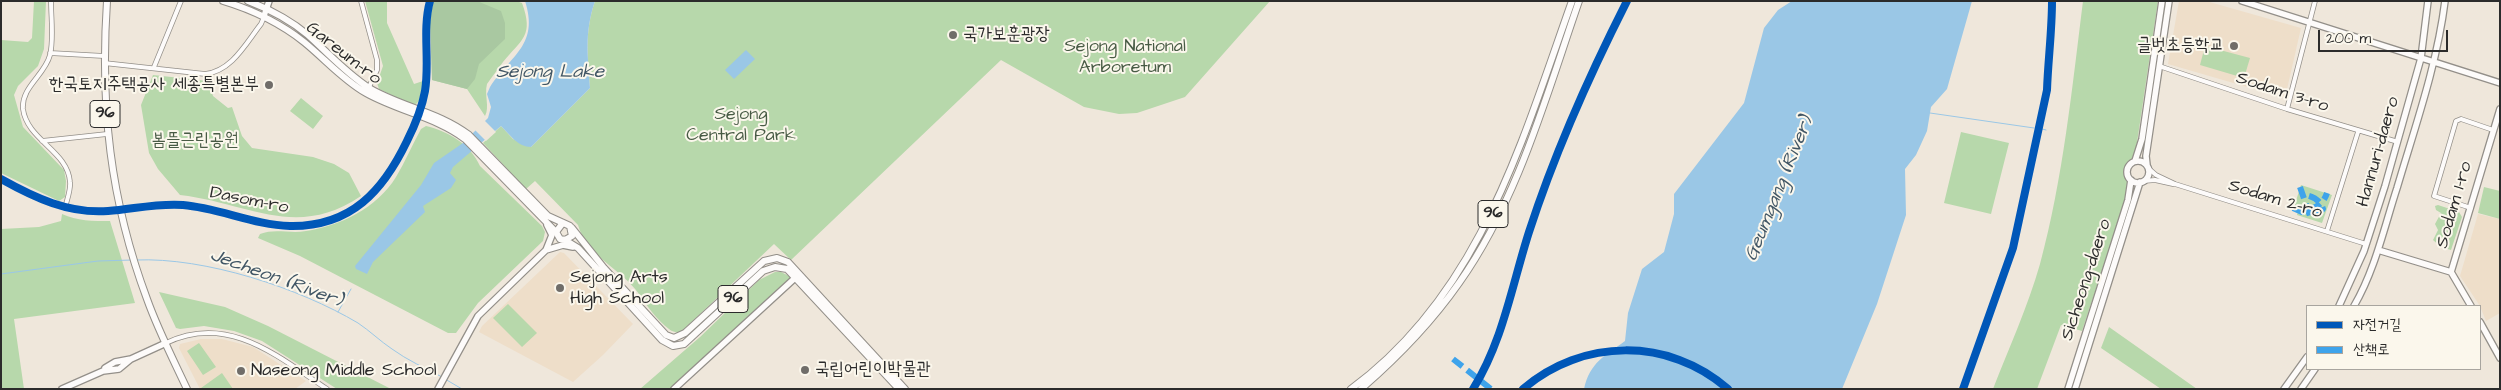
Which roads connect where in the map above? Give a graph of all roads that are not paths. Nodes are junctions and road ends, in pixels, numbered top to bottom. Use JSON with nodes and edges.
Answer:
{"nodes":[{"id":1,"x":51,"y":1,"type":"edge"},
{"id":2,"x":107,"y":1,"type":"edge"},
{"id":3,"x":181,"y":1,"type":"edge"},
{"id":4,"x":223,"y":1,"type":"edge"},
{"id":5,"x":248,"y":1,"type":"edge"},
{"id":6,"x":269,"y":1,"type":"edge"},
{"id":7,"x":361,"y":1,"type":"edge"},
{"id":8,"x":430,"y":1,"type":"edge"},
{"id":9,"x":1572,"y":1,"type":"edge"},
{"id":10,"x":1579,"y":1,"type":"edge"},
{"id":11,"x":2162,"y":1,"type":"edge"},
{"id":12,"x":2169,"y":1,"type":"edge"},
{"id":13,"x":2242,"y":1,"type":"edge"},
{"id":14,"x":2315,"y":1,"type":"edge"},
{"id":15,"x":2428,"y":1,"type":"edge"},
{"id":16,"x":2445,"y":1,"type":"edge"},
{"id":17,"x":267,"y":9,"type":"junction"},
{"id":18,"x":264,"y":16,"type":"junction"},
{"id":19,"x":2310,"y":23,"type":"junction"},
{"id":20,"x":50,"y":53,"type":"junction"},
{"id":21,"x":2421,"y":58,"type":"junction"},
{"id":22,"x":104,"y":60,"type":"junction"},
{"id":23,"x":2433,"y":62,"type":"junction"},
{"id":24,"x":2160,"y":66,"type":"junction"},
{"id":25,"x":154,"y":67,"type":"junction"},
{"id":26,"x":2500,"y":82,"type":"edge"},
{"id":27,"x":369,"y":88,"type":"junction"},
{"id":28,"x":2287,"y":110,"type":"junction"},
{"id":29,"x":2500,"y":110,"type":"edge"},
{"id":30,"x":418,"y":113,"type":"junction"},
{"id":31,"x":2493,"y":130,"type":"junction"},
{"id":32,"x":2358,"y":132,"type":"junction"},
{"id":33,"x":107,"y":134,"type":"junction"},
{"id":34,"x":42,"y":141,"type":"junction"},
{"id":35,"x":2398,"y":142,"type":"junction"},
{"id":36,"x":480,"y":150,"type":"junction"},
{"id":37,"x":2134,"y":161,"type":"junction"},
{"id":38,"x":2148,"y":166,"type":"junction"},
{"id":39,"x":1,"y":179,"type":"edge"},
{"id":40,"x":2131,"y":180,"type":"junction"},
{"id":41,"x":2141,"y":182,"type":"junction"},
{"id":42,"x":2175,"y":184,"type":"junction"},
{"id":43,"x":527,"y":202,"type":"junction"},
{"id":44,"x":65,"y":208,"type":"junction"},
{"id":45,"x":2471,"y":208,"type":"junction"},
{"id":46,"x":119,"y":210,"type":"junction"},
{"id":47,"x":562,"y":224,"type":"junction"},
{"id":48,"x":572,"y":230,"type":"junction"},
{"id":49,"x":2327,"y":231,"type":"junction"},
{"id":50,"x":556,"y":232,"type":"junction"},
{"id":51,"x":564,"y":240,"type":"junction"},
{"id":52,"x":2366,"y":244,"type":"junction"},
{"id":53,"x":549,"y":248,"type":"junction"},
{"id":54,"x":580,"y":250,"type":"junction"},
{"id":55,"x":2378,"y":250,"type":"junction"},
{"id":56,"x":2451,"y":272,"type":"junction"},
{"id":57,"x":795,"y":278,"type":"junction"},
{"id":58,"x":2339,"y":305,"type":"edge"},
{"id":59,"x":2354,"y":305,"type":"edge"},
{"id":60,"x":2470,"y":305,"type":"edge"},
{"id":61,"x":2481,"y":324,"type":"edge"},
{"id":62,"x":166,"y":343,"type":"junction"},
{"id":63,"x":2306,"y":358,"type":"edge"},
{"id":64,"x":2500,"y":358,"type":"edge"},
{"id":65,"x":2314,"y":370,"type":"edge"},
{"id":66,"x":62,"y":389,"type":"edge"},
{"id":67,"x":187,"y":389,"type":"edge"},
{"id":68,"x":327,"y":389,"type":"edge"},
{"id":69,"x":438,"y":389,"type":"edge"},
{"id":70,"x":674,"y":389,"type":"edge"},
{"id":71,"x":899,"y":389,"type":"edge"},
{"id":72,"x":905,"y":389,"type":"edge"},
{"id":73,"x":1352,"y":389,"type":"edge"},
{"id":74,"x":1361,"y":389,"type":"edge"},
{"id":75,"x":2068,"y":389,"type":"edge"},
{"id":76,"x":2075,"y":389,"type":"edge"},
{"id":77,"x":2284,"y":389,"type":"edge"},
{"id":78,"x":2301,"y":389,"type":"edge"}],
"edges":[{"from":1,"to":20,"type":"street"},
{"from":2,"to":22,"type":"main road","number":"96"},
{"from":3,"to":25,"type":"street"},
{"from":4,"to":18,"type":"main road","name":"Gareum-ro","number":"96"},
{"from":5,"to":17,"type":"main road","name":"Gareum-ro","number":"96"},
{"from":6,"to":17,"type":"street"},
{"from":7,"to":27,"type":"street"},
{"from":8,"to":30,"type":"street","name":"Dasom-ro"},
{"from":9,"to":73,"type":"main road","number":"96"},
{"from":10,"to":74,"type":"main road","number":"96"},
{"from":11,"to":37,"type":"street"},
{"from":12,"to":24,"type":"street"},
{"from":13,"to":19,"type":"street"},
{"from":14,"to":19,"type":"street"},
{"from":15,"to":21,"type":"street","name":"Hannuri-daero"},
{"from":16,"to":23,"type":"street","name":"Hannuri-daero"},
{"from":17,"to":18,"type":"street"},
{"from":17,"to":27,"type":"main road","name":"Gareum-ro","number":"96"},
{"from":18,"to":25,"type":"street"},
{"from":18,"to":30,"type":"main road","name":"Gareum-ro","number":"96"},
{"from":19,"to":21,"type":"street"},
{"from":19,"to":28,"type":"street"},
{"from":20,"to":22,"type":"street"},
{"from":20,"to":34,"type":"street"},
{"from":21,"to":23,"type":"street"},
{"from":21,"to":35,"type":"street","name":"Hannuri-daero"},
{"from":22,"to":25,"type":"street"},
{"from":22,"to":33,"type":"main road","number":"96"},
{"from":23,"to":26,"type":"street"},
{"from":23,"to":55,"type":"street","name":"Hannuri-daero"},
{"from":24,"to":28,"type":"street","name":"Sodam 3-ro"},
{"from":24,"to":38,"type":"street"},
{"from":27,"to":30,"type":"main road","name":"Gareum-ro","number":"96"},
{"from":28,"to":32,"type":"street","name":"Sodam 3-ro"},
{"from":29,"to":31,"type":"street","name":"Sodam 1-ro"},
{"from":30,"to":36,"type":"main road","number":"96"},
{"from":30,"to":46,"type":"street","name":"Dasom-ro"},
{"from":31,"to":45,"type":"street","name":"Sodam 1-ro"},
{"from":31,"to":45,"type":"street"},
{"from":32,"to":35,"type":"street","name":"Sodam 3-ro"},
{"from":32,"to":49,"type":"street"},
{"from":33,"to":34,"type":"street"},
{"from":33,"to":46,"type":"main road","number":"96"},
{"from":34,"to":44,"type":"street"},
{"from":35,"to":52,"type":"street","name":"Hannuri-daero"},
{"from":36,"to":43,"type":"main road","number":"96"},
{"from":36,"to":47,"type":"main road","number":"96"},
{"from":37,"to":38,"type":"street"},
{"from":37,"to":40,"type":"street"},
{"from":38,"to":41,"type":"street"},
{"from":38,"to":42,"type":"street"},
{"from":39,"to":44,"type":"street","name":"Dasom-ro"},
{"from":40,"to":41,"type":"street"},
{"from":40,"to":75,"type":"street","name":"Sicheong-daero"},
{"from":41,"to":42,"type":"street"},
{"from":41,"to":76,"type":"street","name":"Sicheong-daero"},
{"from":42,"to":49,"type":"street","name":"Sodam 2-ro"},
{"from":43,"to":50,"type":"main road","number":"96"},
{"from":43,"to":53,"type":"street"},
{"from":44,"to":46,"type":"street","name":"Dasom-ro"},
{"from":45,"to":56,"type":"street","name":"Sodam 1-ro"},
{"from":46,"to":62,"type":"main road","number":"96"},
{"from":47,"to":48,"type":"main road","number":"96"},
{"from":47,"to":50,"type":"main road"},
{"from":48,"to":51,"type":"main road"},
{"from":48,"to":72,"type":"main road","number":"96"},
{"from":49,"to":52,"type":"street","name":"Sodam 2-ro"},
{"from":50,"to":51,"type":"main road","number":"96"},
{"from":50,"to":53,"type":"street"},
{"from":51,"to":53,"type":"street"},
{"from":51,"to":54,"type":"main road","number":"96"},
{"from":52,"to":58,"type":"street","name":"Hannuri-daero"},
{"from":53,"to":54,"type":"street"},
{"from":53,"to":69,"type":"street"},
{"from":54,"to":57,"type":"main road","number":"96"},
{"from":55,"to":56,"type":"street"},
{"from":55,"to":59,"type":"street","name":"Hannuri-daero"},
{"from":56,"to":60,"type":"street","name":"Sodam 1-ro"},
{"from":57,"to":70,"type":"street"},
{"from":57,"to":71,"type":"main road","number":"96"},
{"from":61,"to":64,"type":"street"},
{"from":62,"to":66,"type":"street"},
{"from":62,"to":67,"type":"main road","number":"96"},
{"from":62,"to":68,"type":"street"},
{"from":63,"to":77,"type":"street"},
{"from":65,"to":78,"type":"street"}]}
